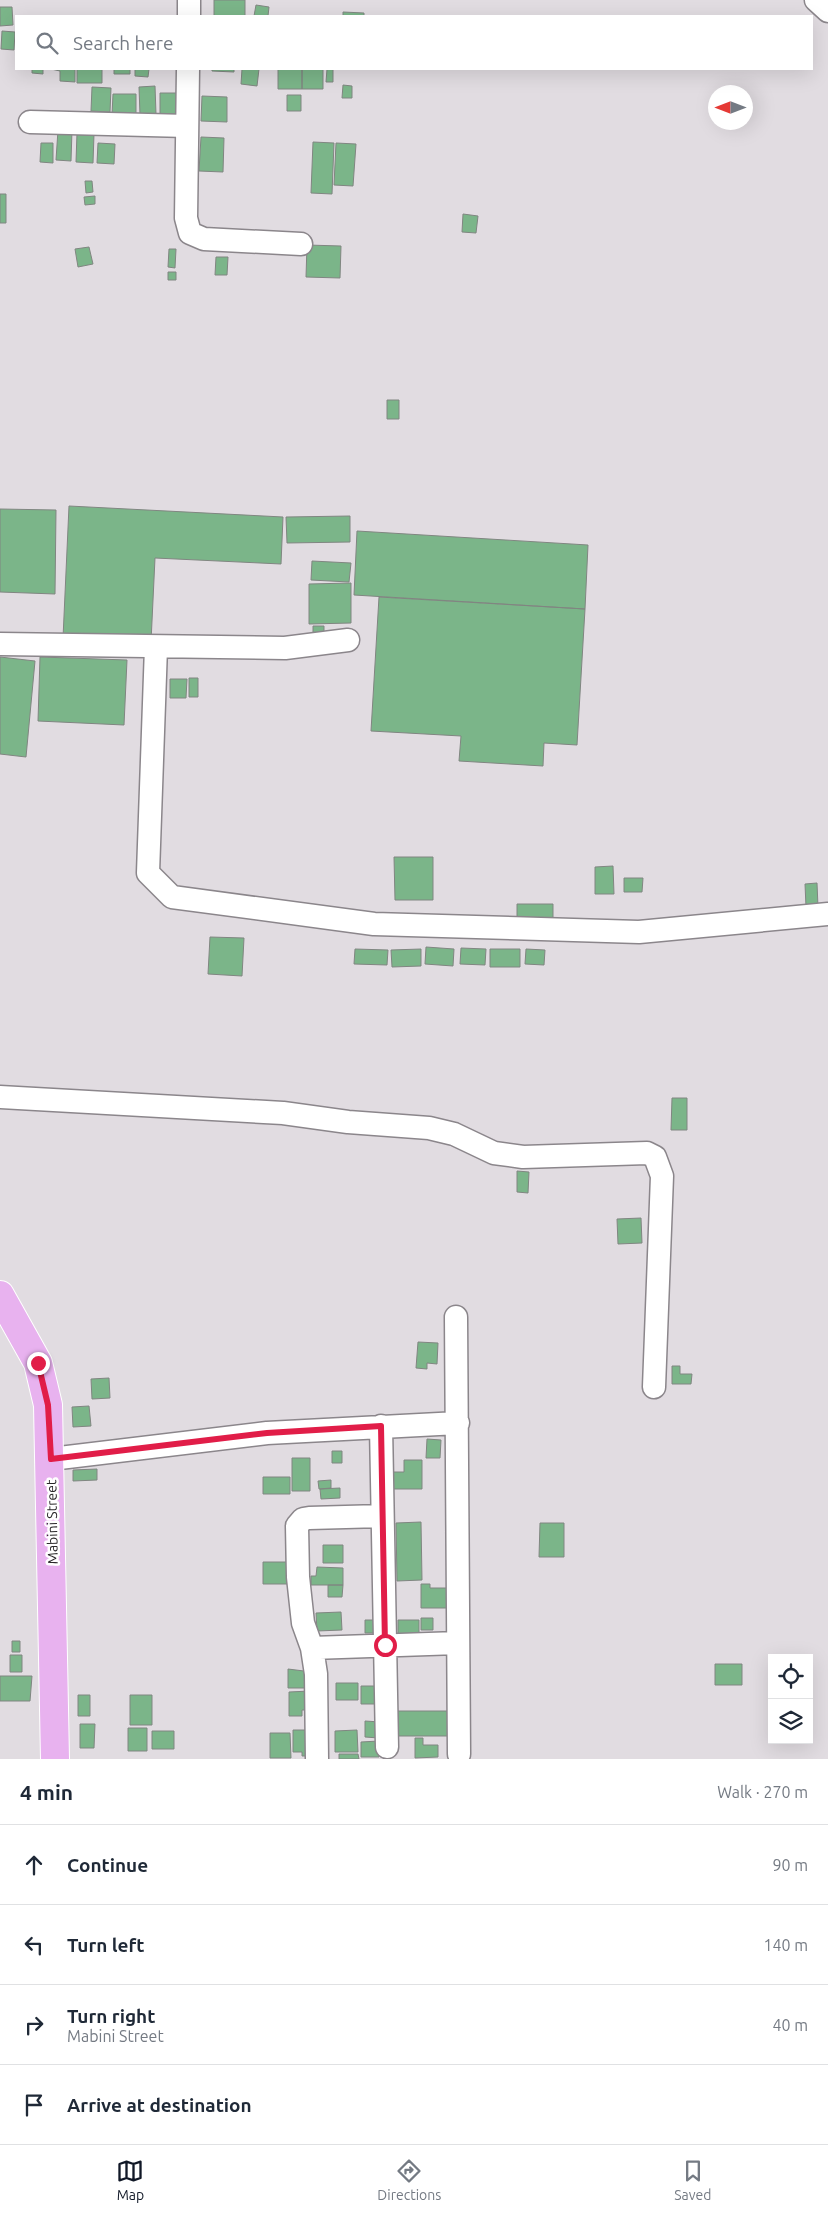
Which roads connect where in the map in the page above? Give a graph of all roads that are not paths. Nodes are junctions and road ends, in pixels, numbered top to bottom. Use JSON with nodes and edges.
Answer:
{"nodes":[{"id":1,"x":189,"y":0,"type":"edge"},
{"id":2,"x":816,"y":0,"type":"edge"},
{"id":3,"x":828,"y":11,"type":"edge"},
{"id":4,"x":189,"y":15,"type":"edge"},
{"id":5,"x":188,"y":70,"type":"edge"},
{"id":6,"x":30,"y":122,"type":"dead end"},
{"id":7,"x":187,"y":126,"type":"junction"},
{"id":8,"x":301,"y":244,"type":"dead end"},
{"id":9,"x":348,"y":640,"type":"dead end"},
{"id":10,"x":0,"y":644,"type":"edge"},
{"id":11,"x":156,"y":648,"type":"junction"},
{"id":12,"x":828,"y":914,"type":"edge"},
{"id":13,"x":0,"y":1097,"type":"edge"},
{"id":14,"x":0,"y":1295,"type":"edge"},
{"id":15,"x":456,"y":1317,"type":"dead end"},
{"id":16,"x":654,"y":1386,"type":"dead end"},
{"id":17,"x":458,"y":1423,"type":"junction"},
{"id":18,"x":381,"y":1426,"type":"junction"},
{"id":19,"x":51,"y":1459,"type":"junction"},
{"id":20,"x":382,"y":1516,"type":"junction"},
{"id":21,"x":458,"y":1643,"type":"junction"},
{"id":22,"x":385,"y":1645,"type":"junction"},
{"id":23,"x":312,"y":1648,"type":"junction"},
{"id":24,"x":387,"y":1747,"type":"dead end"},
{"id":25,"x":459,"y":1754,"type":"dead end"},
{"id":26,"x":55,"y":1759,"type":"edge"},
{"id":27,"x":69,"y":1759,"type":"edge"},
{"id":28,"x":317,"y":1759,"type":"edge"}],
"edges":[{"from":1,"to":4,"type":"street"},
{"from":2,"to":3,"type":"street"},
{"from":5,"to":7,"type":"street"},
{"from":6,"to":7,"type":"street"},
{"from":7,"to":8,"type":"street"},
{"from":9,"to":11,"type":"street"},
{"from":10,"to":11,"type":"street"},
{"from":11,"to":12,"type":"street"},
{"from":13,"to":16,"type":"street"},
{"from":14,"to":19,"type":"main road","name":"Mabini Street"},
{"from":15,"to":17,"type":"street"},
{"from":17,"to":18,"type":"street"},
{"from":17,"to":21,"type":"street"},
{"from":18,"to":19,"type":"street"},
{"from":18,"to":20,"type":"street"},
{"from":19,"to":26,"type":"main road","name":"Mabini Street"},
{"from":20,"to":22,"type":"street"},
{"from":20,"to":23,"type":"street"},
{"from":21,"to":22,"type":"street"},
{"from":21,"to":25,"type":"street"},
{"from":22,"to":23,"type":"street"},
{"from":22,"to":24,"type":"street"},
{"from":23,"to":28,"type":"street"},
{"from":26,"to":27,"type":"street"}]}
